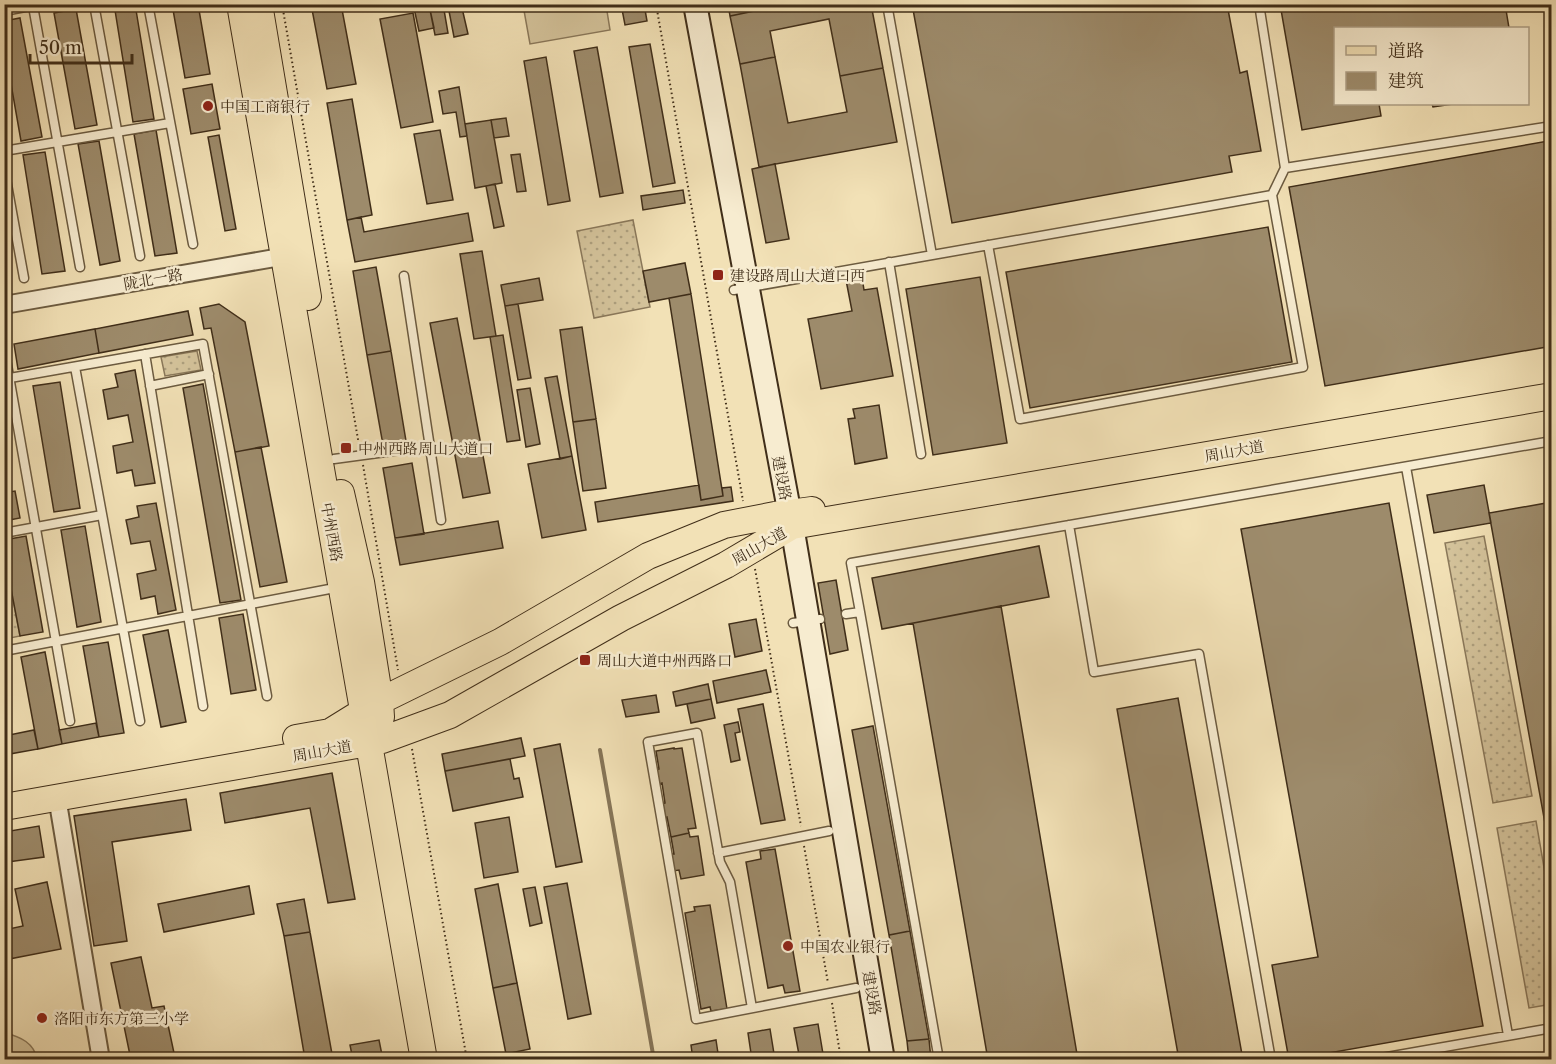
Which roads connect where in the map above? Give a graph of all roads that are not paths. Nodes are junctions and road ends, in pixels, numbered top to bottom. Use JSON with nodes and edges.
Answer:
{"nodes":[{"id":1,"x":94,"y":4,"type":"edge"},
{"id":2,"x":148,"y":4,"type":"edge"},
{"id":3,"x":240,"y":4,"type":"edge"},
{"id":4,"x":259,"y":4,"type":"edge"},
{"id":5,"x":682,"y":4,"type":"edge"},
{"id":6,"x":695,"y":4,"type":"edge"},
{"id":7,"x":887,"y":4,"type":"edge"},
{"id":8,"x":1259,"y":4,"type":"edge"},
{"id":9,"x":37,"y":5,"type":"edge"},
{"id":10,"x":4,"y":11,"type":"edge"},
{"id":11,"x":170,"y":123,"type":"junction"},
{"id":12,"x":1551,"y":126,"type":"edge"},
{"id":13,"x":118,"y":132,"type":"junction"},
{"id":14,"x":57,"y":142,"type":"junction"},
{"id":15,"x":4,"y":151,"type":"edge"},
{"id":16,"x":4,"y":168,"type":"edge"},
{"id":17,"x":1285,"y":168,"type":"junction"},
{"id":18,"x":1272,"y":195,"type":"junction"},
{"id":19,"x":193,"y":244,"type":"dead end"},
{"id":20,"x":988,"y":245,"type":"junction"},
{"id":21,"x":293,"y":255,"type":"junction"},
{"id":22,"x":932,"y":255,"type":"junction"},
{"id":23,"x":140,"y":256,"type":"dead end"},
{"id":24,"x":889,"y":262,"type":"junction"},
{"id":25,"x":80,"y":267,"type":"dead end"},
{"id":26,"x":404,"y":276,"type":"dead end"},
{"id":27,"x":24,"y":278,"type":"dead end"},
{"id":28,"x":741,"y":289,"type":"junction"},
{"id":29,"x":4,"y":304,"type":"edge"},
{"id":30,"x":4,"y":348,"type":"edge"},
{"id":31,"x":145,"y":354,"type":"junction"},
{"id":32,"x":75,"y":367,"type":"junction"},
{"id":33,"x":209,"y":374,"type":"junction"},
{"id":34,"x":10,"y":378,"type":"junction"},
{"id":35,"x":1551,"y":382,"type":"edge"},
{"id":36,"x":150,"y":386,"type":"junction"},
{"id":37,"x":1551,"y":396,"type":"edge"},
{"id":38,"x":1551,"y":441,"type":"edge"},
{"id":39,"x":430,"y":446,"type":"junction"},
{"id":40,"x":921,"y":454,"type":"dead end"},
{"id":41,"x":334,"y":459,"type":"junction"},
{"id":42,"x":1406,"y":467,"type":"junction"},
{"id":43,"x":102,"y":515,"type":"junction"},
{"id":44,"x":441,"y":520,"type":"dead end"},
{"id":45,"x":784,"y":522,"type":"junction"},
{"id":46,"x":1069,"y":525,"type":"junction"},
{"id":47,"x":36,"y":527,"type":"junction"},
{"id":48,"x":4,"y":532,"type":"edge"},
{"id":49,"x":341,"y":587,"type":"junction"},
{"id":50,"x":250,"y":604,"type":"junction"},
{"id":51,"x":860,"y":612,"type":"junction"},
{"id":52,"x":846,"y":614,"type":"dead end"},
{"id":53,"x":188,"y":616,"type":"junction"},
{"id":54,"x":807,"y":621,"type":"junction"},
{"id":55,"x":123,"y":628,"type":"junction"},
{"id":56,"x":56,"y":641,"type":"junction"},
{"id":57,"x":4,"y":651,"type":"edge"},
{"id":58,"x":267,"y":696,"type":"dead end"},
{"id":59,"x":381,"y":701,"type":"junction"},
{"id":60,"x":202,"y":706,"type":"dead end"},
{"id":61,"x":70,"y":720,"type":"dead end"},
{"id":62,"x":140,"y":721,"type":"dead end"},
{"id":63,"x":375,"y":742,"type":"junction"},
{"id":64,"x":4,"y":790,"type":"edge"},
{"id":65,"x":57,"y":797,"type":"junction"},
{"id":66,"x":4,"y":807,"type":"edge"},
{"id":67,"x":829,"y":831,"type":"junction"},
{"id":68,"x":718,"y":854,"type":"junction"},
{"id":69,"x":856,"y":988,"type":"junction"},
{"id":70,"x":752,"y":1008,"type":"junction"},
{"id":71,"x":1551,"y":1028,"type":"edge"},
{"id":72,"x":1508,"y":1035,"type":"junction"},
{"id":73,"x":100,"y":1059,"type":"edge"},
{"id":74,"x":424,"y":1059,"type":"edge"},
{"id":75,"x":438,"y":1059,"type":"edge"},
{"id":76,"x":868,"y":1059,"type":"edge"},
{"id":77,"x":883,"y":1059,"type":"edge"},
{"id":78,"x":939,"y":1059,"type":"edge"},
{"id":79,"x":1271,"y":1059,"type":"edge"},
{"id":80,"x":1370,"y":1059,"type":"edge"}],
"edges":[{"from":1,"to":13,"type":"lane"},
{"from":2,"to":11,"type":"lane"},
{"from":3,"to":21,"type":"main road","name":"中州西路"},
{"from":4,"to":21,"type":"main road","name":"中州西路"},
{"from":5,"to":28,"type":"street","name":"建设路"},
{"from":6,"to":28,"type":"street","name":"建设路"},
{"from":7,"to":22,"type":"lane"},
{"from":8,"to":17,"type":"lane"},
{"from":9,"to":10,"type":"lane"},
{"from":9,"to":14,"type":"lane"},
{"from":11,"to":13,"type":"lane"},
{"from":11,"to":19,"type":"lane"},
{"from":12,"to":17,"type":"lane"},
{"from":13,"to":14,"type":"lane"},
{"from":13,"to":23,"type":"lane"},
{"from":14,"to":15,"type":"lane"},
{"from":14,"to":25,"type":"lane"},
{"from":16,"to":27,"type":"lane"},
{"from":17,"to":18,"type":"lane"},
{"from":18,"to":20,"type":"lane"},
{"from":18,"to":20,"type":"lane"},
{"from":20,"to":22,"type":"lane"},
{"from":21,"to":29,"type":"street","name":"陇北一路"},
{"from":21,"to":41,"type":"main road","name":"中州西路"},
{"from":21,"to":49,"type":"main road","name":"中州西路"},
{"from":22,"to":24,"type":"lane"},
{"from":24,"to":28,"type":"lane"},
{"from":24,"to":40,"type":"lane"},
{"from":26,"to":39,"type":"lane"},
{"from":28,"to":45,"type":"street","name":"建设路"},
{"from":30,"to":34,"type":"lane"},
{"from":31,"to":32,"type":"lane"},
{"from":31,"to":33,"type":"lane"},
{"from":31,"to":36,"type":"lane"},
{"from":32,"to":34,"type":"lane"},
{"from":32,"to":43,"type":"lane"},
{"from":33,"to":36,"type":"lane"},
{"from":33,"to":50,"type":"lane"},
{"from":34,"to":47,"type":"lane"},
{"from":35,"to":45,"type":"main road","name":"周山大道"},
{"from":36,"to":53,"type":"lane"},
{"from":37,"to":45,"type":"main road","name":"周山大道"},
{"from":38,"to":42,"type":"lane"},
{"from":39,"to":41,"type":"lane"},
{"from":39,"to":44,"type":"lane"},
{"from":41,"to":59,"type":"main road","name":"中州西路"},
{"from":42,"to":46,"type":"lane"},
{"from":42,"to":72,"type":"lane"},
{"from":43,"to":47,"type":"lane"},
{"from":43,"to":55,"type":"lane"},
{"from":45,"to":54,"type":"street","name":"建设路"},
{"from":45,"to":59,"type":"main road","name":"周山大道"},
{"from":45,"to":63,"type":"main road","name":"周山大道"},
{"from":46,"to":51,"type":"lane"},
{"from":46,"to":79,"type":"lane"},
{"from":47,"to":48,"type":"lane"},
{"from":47,"to":56,"type":"lane"},
{"from":49,"to":50,"type":"lane"},
{"from":49,"to":59,"type":"main road","name":"中州西路"},
{"from":50,"to":53,"type":"lane"},
{"from":50,"to":58,"type":"lane"},
{"from":51,"to":52,"type":"lane"},
{"from":51,"to":78,"type":"lane"},
{"from":53,"to":55,"type":"lane"},
{"from":53,"to":60,"type":"lane"},
{"from":54,"to":67,"type":"street","name":"建设路"},
{"from":54,"to":77,"type":"street","name":"建设路"},
{"from":55,"to":56,"type":"lane"},
{"from":55,"to":62,"type":"lane"},
{"from":56,"to":57,"type":"lane"},
{"from":56,"to":61,"type":"lane"},
{"from":59,"to":63,"type":"main road","name":"中州西路"},
{"from":59,"to":64,"type":"main road","name":"周山大道"},
{"from":63,"to":65,"type":"main road","name":"周山大道"},
{"from":63,"to":74,"type":"main road","name":"中州西路"},
{"from":63,"to":75,"type":"main road","name":"中州西路"},
{"from":65,"to":66,"type":"main road","name":"周山大道"},
{"from":65,"to":73,"type":"street"},
{"from":67,"to":68,"type":"lane"},
{"from":67,"to":69,"type":"street","name":"建设路"},
{"from":68,"to":70,"type":"lane"},
{"from":68,"to":70,"type":"lane"},
{"from":69,"to":70,"type":"lane"},
{"from":69,"to":76,"type":"street","name":"建设路"},
{"from":71,"to":72,"type":"lane"},
{"from":72,"to":80,"type":"lane"}]}
